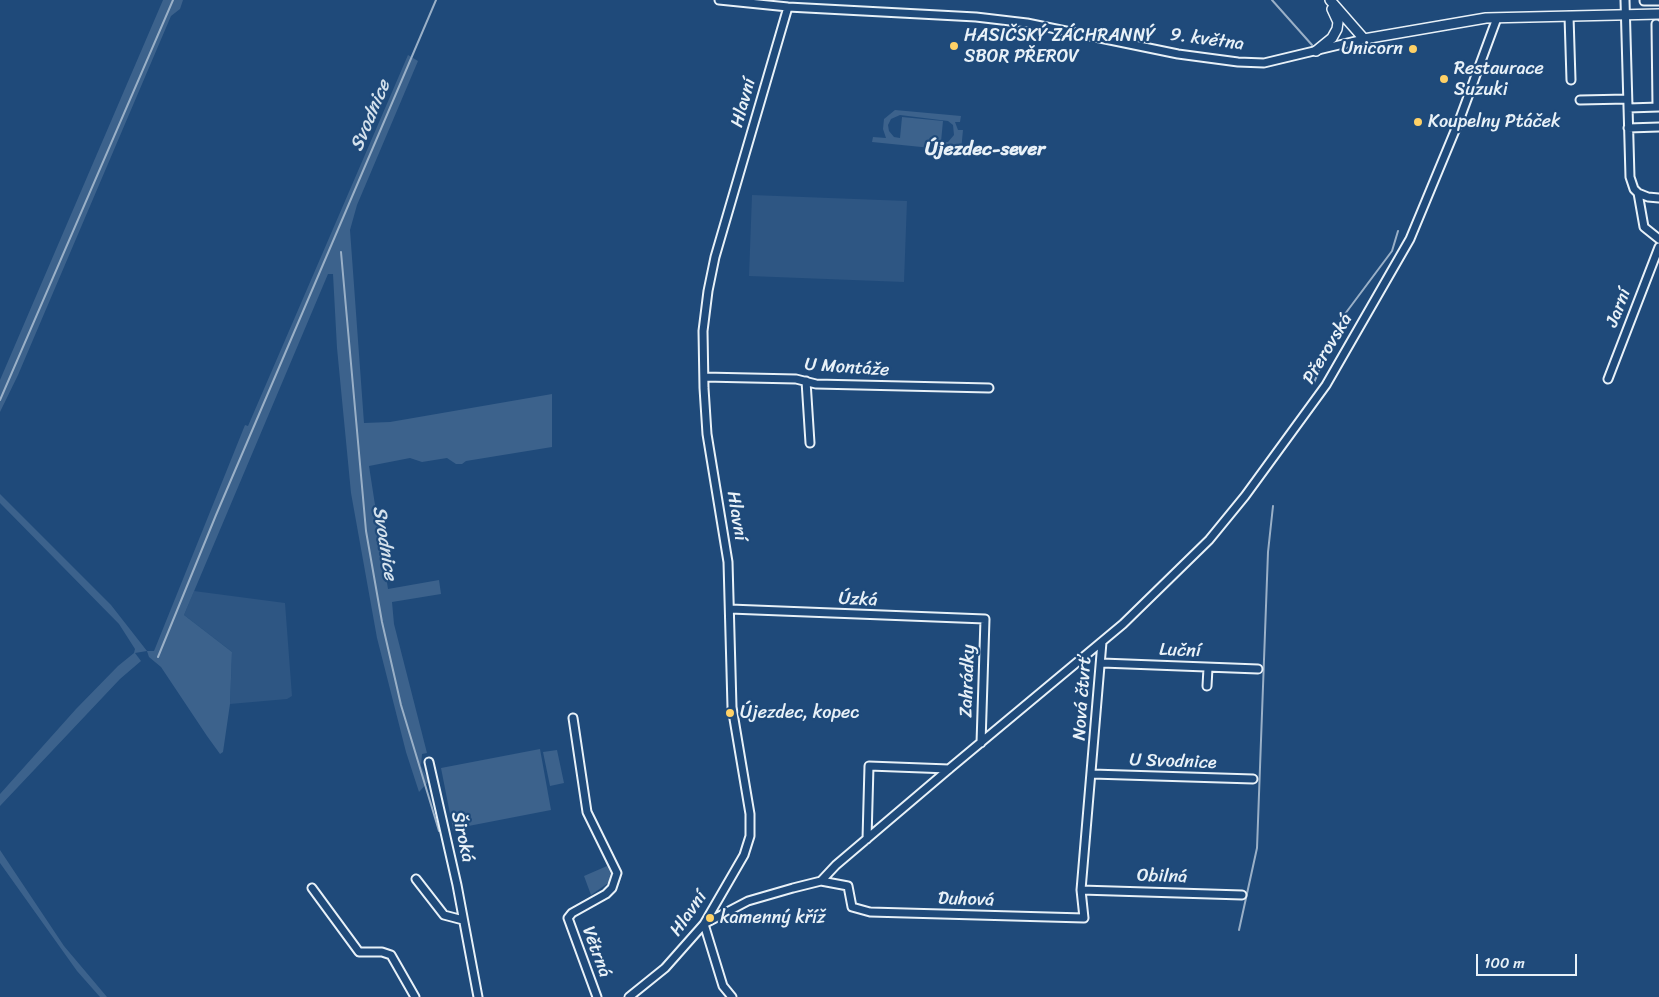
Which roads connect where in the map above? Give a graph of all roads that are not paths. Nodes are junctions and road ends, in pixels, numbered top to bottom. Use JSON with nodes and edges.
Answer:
{"nodes":[{"id":1,"x":719,"y":0,"type":"edge"},
{"id":2,"x":1329,"y":0,"type":"edge"},
{"id":3,"x":1625,"y":0,"type":"edge"},
{"id":4,"x":1644,"y":1,"type":"dead end"},
{"id":5,"x":1659,"y":1,"type":"edge"},
{"id":6,"x":788,"y":7,"type":"junction"},
{"id":7,"x":1659,"y":14,"type":"edge"},
{"id":8,"x":1626,"y":15,"type":"junction"},
{"id":9,"x":1569,"y":16,"type":"junction"},
{"id":10,"x":1497,"y":18,"type":"junction"},
{"id":11,"x":1656,"y":24,"type":"dead end"},
{"id":12,"x":1364,"y":39,"type":"junction"},
{"id":13,"x":1316,"y":50,"type":"junction"},
{"id":14,"x":1571,"y":80,"type":"dead end"},
{"id":15,"x":1627,"y":99,"type":"junction"},
{"id":16,"x":1580,"y":100,"type":"dead end"},
{"id":17,"x":1658,"y":107,"type":"edge"},
{"id":18,"x":1628,"y":108,"type":"junction"},
{"id":19,"x":1659,"y":127,"type":"edge"},
{"id":20,"x":1628,"y":128,"type":"junction"},
{"id":21,"x":1636,"y":191,"type":"junction"},
{"id":22,"x":1659,"y":198,"type":"edge"},
{"id":23,"x":1659,"y":239,"type":"edge"},
{"id":24,"x":1659,"y":247,"type":"edge"},
{"id":25,"x":704,"y":377,"type":"junction"},
{"id":26,"x":1608,"y":379,"type":"dead end"},
{"id":27,"x":806,"y":381,"type":"junction"},
{"id":28,"x":989,"y":388,"type":"dead end"},
{"id":29,"x":810,"y":443,"type":"dead end"},
{"id":30,"x":730,"y":609,"type":"junction"},
{"id":31,"x":985,"y":619,"type":"joint"},
{"id":32,"x":1102,"y":642,"type":"junction"},
{"id":33,"x":1102,"y":663,"type":"junction"},
{"id":34,"x":1208,"y":668,"type":"junction"},
{"id":35,"x":1258,"y":669,"type":"dead end"},
{"id":36,"x":1207,"y":686,"type":"dead end"},
{"id":37,"x":573,"y":718,"type":"dead end"},
{"id":38,"x":981,"y":743,"type":"junction"},
{"id":39,"x":429,"y":762,"type":"dead end"},
{"id":40,"x":949,"y":769,"type":"junction"},
{"id":41,"x":1092,"y":774,"type":"junction"},
{"id":42,"x":1254,"y":779,"type":"dead end"},
{"id":43,"x":867,"y":839,"type":"junction"},
{"id":44,"x":416,"y":879,"type":"dead end"},
{"id":45,"x":821,"y":881,"type":"junction"},
{"id":46,"x":312,"y":888,"type":"dead end"},
{"id":47,"x":1082,"y":890,"type":"junction"},
{"id":48,"x":1242,"y":895,"type":"dead end"},
{"id":49,"x":1079,"y":919,"type":"joint"},
{"id":50,"x":463,"y":920,"type":"junction"},
{"id":51,"x":704,"y":924,"type":"junction"},
{"id":52,"x":415,"y":997,"type":"edge"},
{"id":53,"x":478,"y":997,"type":"edge"},
{"id":54,"x":597,"y":997,"type":"edge"},
{"id":55,"x":629,"y":997,"type":"edge"},
{"id":56,"x":732,"y":997,"type":"edge"}],
"edges":[{"from":1,"to":6,"type":"street","name":"9. května"},
{"from":2,"to":12,"type":"main road"},
{"from":2,"to":13,"type":"main road"},
{"from":3,"to":8,"type":"street"},
{"from":4,"to":5,"type":"street"},
{"from":6,"to":13,"type":"street","name":"9. května"},
{"from":6,"to":25,"type":"street","name":"Hlavní"},
{"from":7,"to":8,"type":"main road","name":"9. května"},
{"from":8,"to":9,"type":"main road","name":"9. května"},
{"from":8,"to":15,"type":"street"},
{"from":9,"to":10,"type":"main road","name":"9. května"},
{"from":9,"to":14,"type":"street"},
{"from":10,"to":12,"type":"main road","name":"9. května"},
{"from":10,"to":32,"type":"street","name":"Přerovská"},
{"from":11,"to":17,"type":"street"},
{"from":12,"to":13,"type":"street","name":"9. května"},
{"from":15,"to":16,"type":"street"},
{"from":15,"to":18,"type":"street"},
{"from":17,"to":18,"type":"street"},
{"from":18,"to":20,"type":"street"},
{"from":19,"to":20,"type":"street"},
{"from":20,"to":21,"type":"street"},
{"from":21,"to":22,"type":"street"},
{"from":21,"to":23,"type":"street"},
{"from":24,"to":26,"type":"street","name":"Jarní"},
{"from":25,"to":27,"type":"street","name":"U Montáže"},
{"from":25,"to":30,"type":"street","name":"Hlavní"},
{"from":27,"to":28,"type":"street","name":"U Montáže"},
{"from":27,"to":29,"type":"street"},
{"from":30,"to":31,"type":"street","name":"Úzká"},
{"from":30,"to":51,"type":"street","name":"Hlavní"},
{"from":31,"to":38,"type":"street","name":"Zahrádky"},
{"from":32,"to":33,"type":"street","name":"Nová čtvrť"},
{"from":32,"to":38,"type":"street","name":"Nová čtvrť"},
{"from":33,"to":34,"type":"street","name":"Luční"},
{"from":33,"to":41,"type":"street","name":"Nová čtvrť"},
{"from":34,"to":35,"type":"street","name":"Luční"},
{"from":34,"to":36,"type":"street"},
{"from":37,"to":54,"type":"street","name":"Větrná"},
{"from":38,"to":40,"type":"street","name":"Nová čtvrť"},
{"from":39,"to":50,"type":"street","name":"Široká"},
{"from":40,"to":43,"type":"street","name":"Nová čtvrť"},
{"from":40,"to":43,"type":"street"},
{"from":41,"to":42,"type":"street","name":"U Svodnice"},
{"from":41,"to":47,"type":"street","name":"Nová čtvrť"},
{"from":43,"to":45,"type":"street","name":"Nová čtvrť"},
{"from":44,"to":50,"type":"street"},
{"from":45,"to":49,"type":"street","name":"Duhová"},
{"from":45,"to":51,"type":"street"},
{"from":46,"to":52,"type":"street"},
{"from":47,"to":48,"type":"street","name":"Obilná"},
{"from":47,"to":49,"type":"street","name":"Nová čtvrť"},
{"from":50,"to":53,"type":"street","name":"Široká"},
{"from":51,"to":55,"type":"street","name":"Hlavní"},
{"from":51,"to":56,"type":"street"}]}
